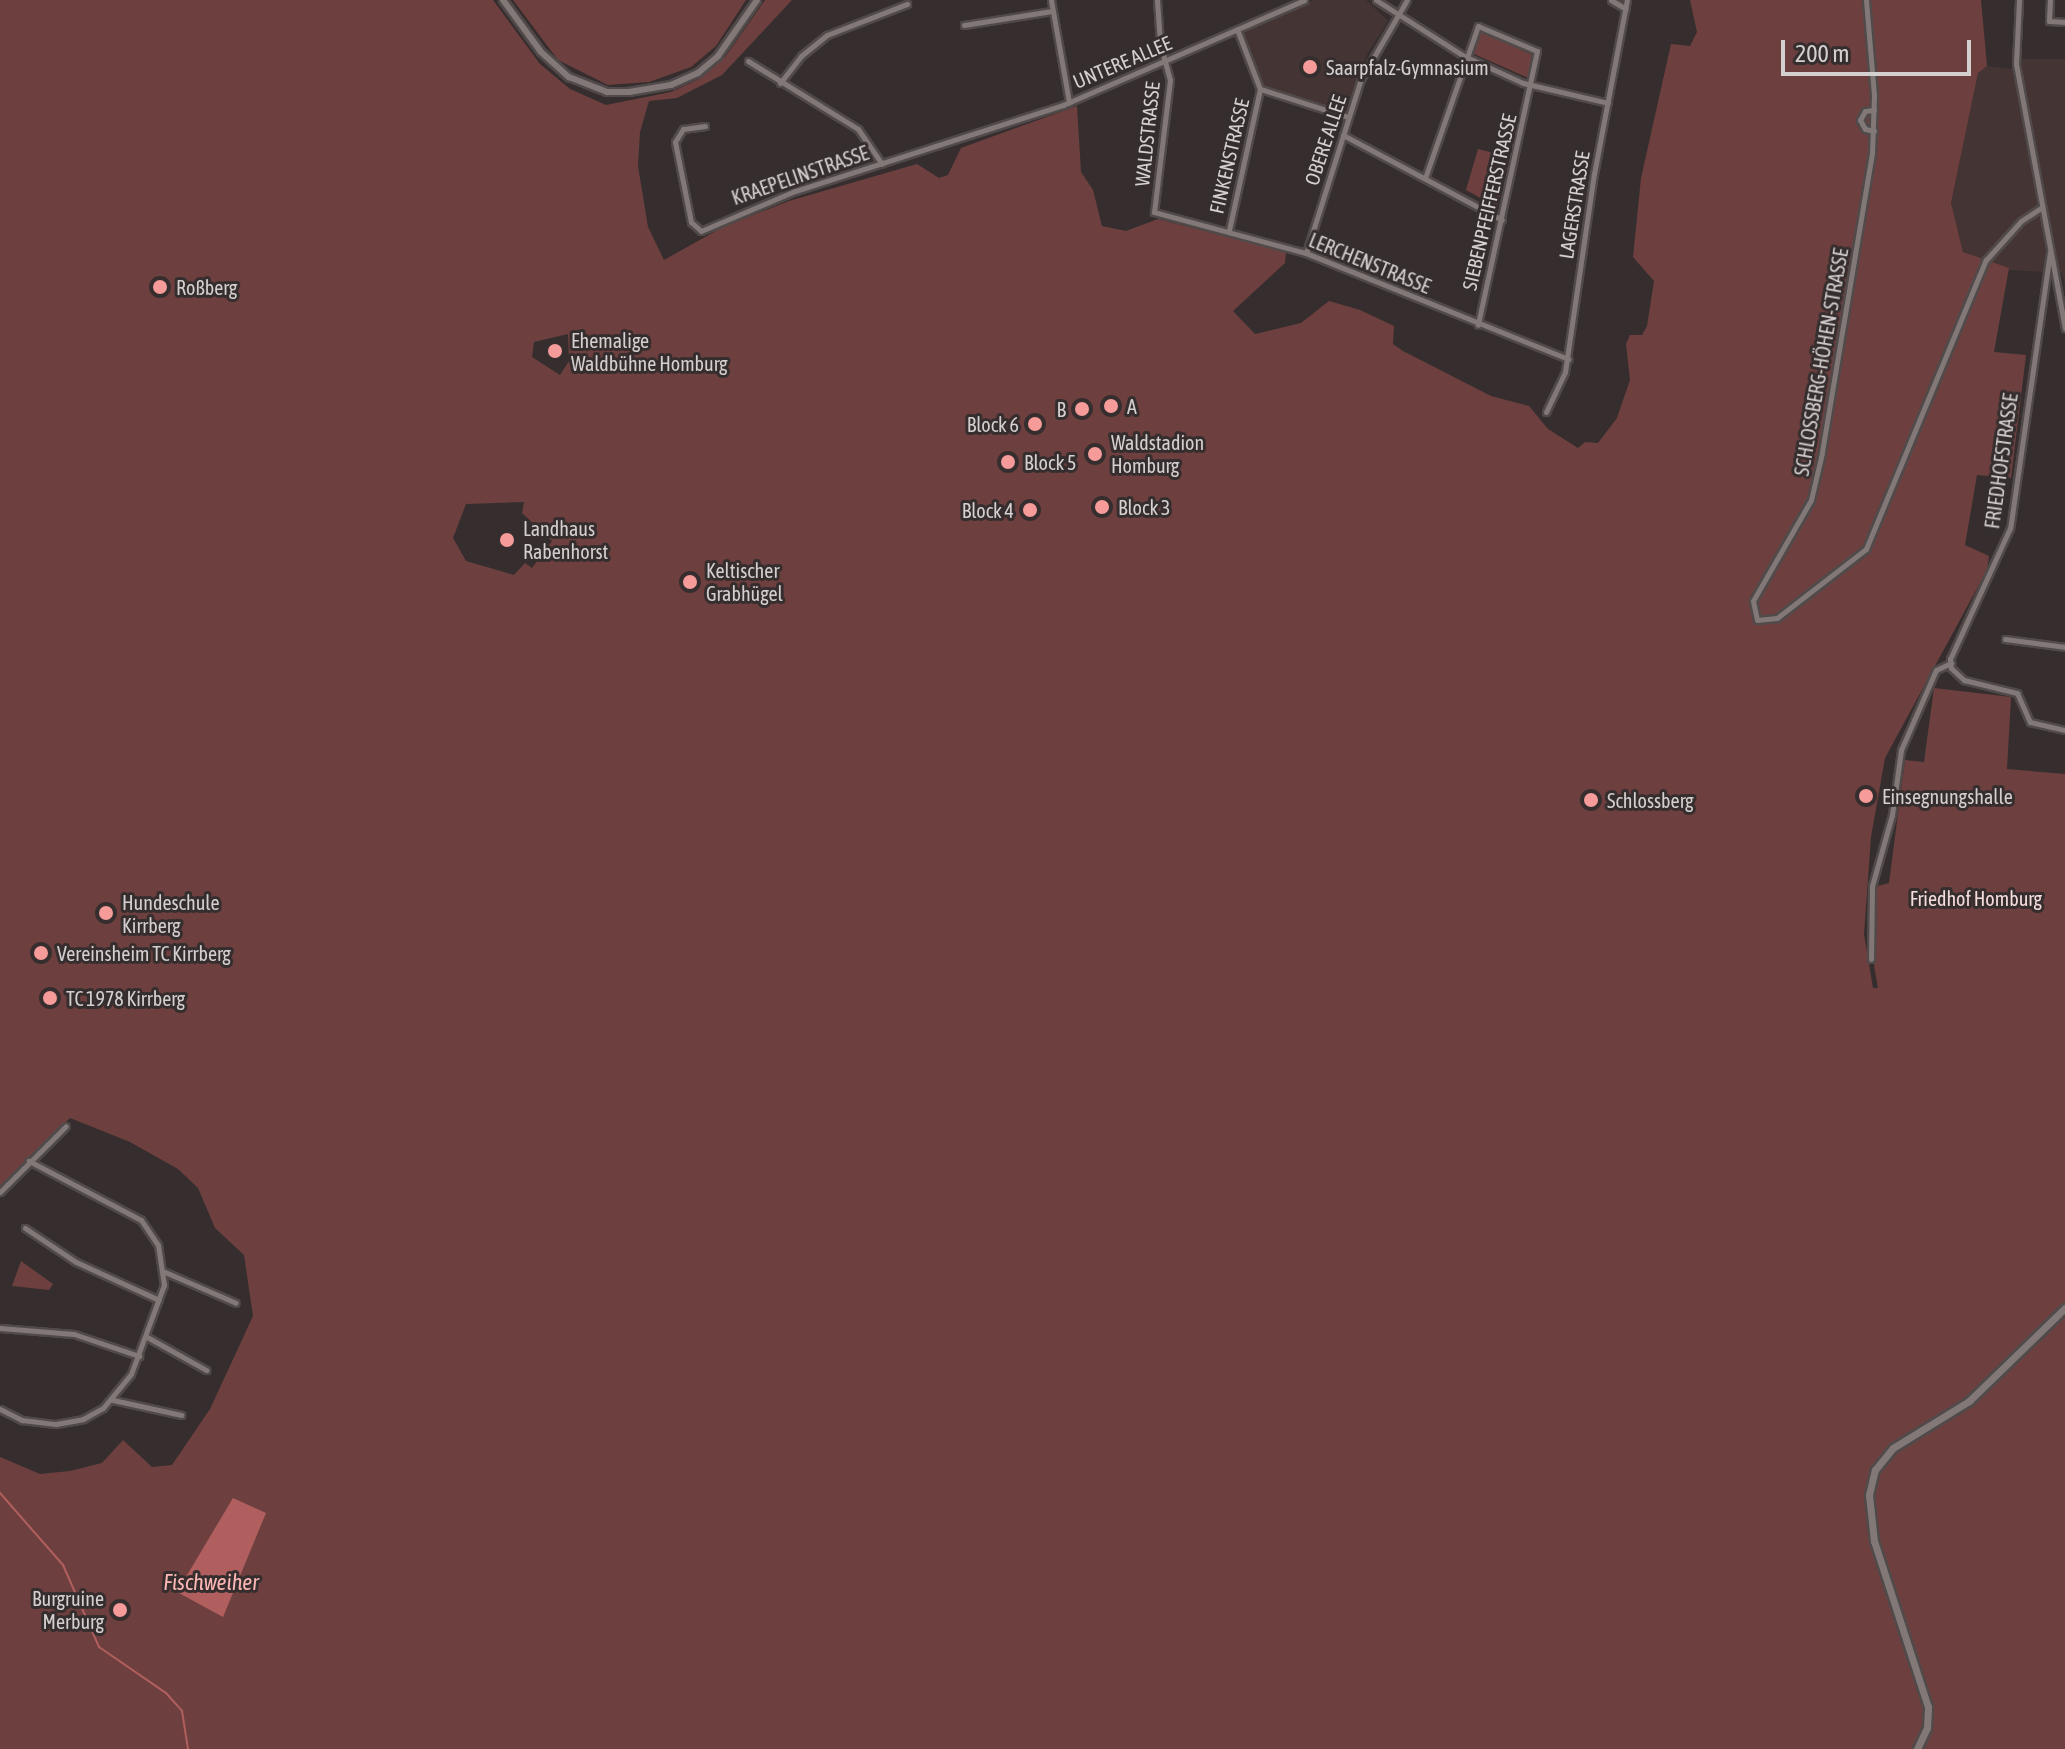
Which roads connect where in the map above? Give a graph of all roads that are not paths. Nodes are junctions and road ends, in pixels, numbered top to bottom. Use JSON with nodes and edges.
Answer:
{"nodes":[{"id":1,"x":503,"y":0,"type":"edge"},
{"id":2,"x":757,"y":0,"type":"edge"},
{"id":3,"x":1051,"y":0,"type":"edge"},
{"id":4,"x":1157,"y":0,"type":"edge"},
{"id":5,"x":1304,"y":0,"type":"edge"},
{"id":6,"x":1376,"y":0,"type":"edge"},
{"id":7,"x":1407,"y":0,"type":"edge"},
{"id":8,"x":1611,"y":0,"type":"edge"},
{"id":9,"x":1627,"y":0,"type":"edge"},
{"id":10,"x":1866,"y":0,"type":"edge"},
{"id":11,"x":2019,"y":0,"type":"edge"},
{"id":12,"x":2050,"y":0,"type":"edge"},
{"id":13,"x":907,"y":4,"type":"dead end"},
{"id":14,"x":1626,"y":9,"type":"junction"},
{"id":15,"x":1052,"y":11,"type":"junction"},
{"id":16,"x":1396,"y":17,"type":"junction"},
{"id":17,"x":2064,"y":22,"type":"edge"},
{"id":18,"x":964,"y":25,"type":"dead end"},
{"id":19,"x":1237,"y":29,"type":"junction"},
{"id":20,"x":1464,"y":56,"type":"junction"},
{"id":21,"x":748,"y":61,"type":"dead end"},
{"id":22,"x":1166,"y":61,"type":"junction"},
{"id":23,"x":780,"y":83,"type":"junction"},
{"id":24,"x":1531,"y":87,"type":"junction"},
{"id":25,"x":1260,"y":89,"type":"junction"},
{"id":26,"x":1069,"y":102,"type":"junction"},
{"id":27,"x":1608,"y":103,"type":"junction"},
{"id":28,"x":1874,"y":110,"type":"junction"},
{"id":29,"x":1348,"y":117,"type":"junction"},
{"id":30,"x":705,"y":126,"type":"dead end"},
{"id":31,"x":1874,"y":131,"type":"junction"},
{"id":32,"x":1343,"y":135,"type":"junction"},
{"id":33,"x":948,"y":143,"type":"joint"},
{"id":34,"x":882,"y":164,"type":"junction"},
{"id":35,"x":1425,"y":178,"type":"junction"},
{"id":36,"x":2041,"y":208,"type":"junction"},
{"id":37,"x":1154,"y":212,"type":"joint"},
{"id":38,"x":1502,"y":220,"type":"junction"},
{"id":39,"x":1229,"y":230,"type":"junction"},
{"id":40,"x":2050,"y":252,"type":"junction"},
{"id":41,"x":1306,"y":253,"type":"junction"},
{"id":42,"x":1478,"y":325,"type":"junction"},
{"id":43,"x":2065,"y":329,"type":"edge"},
{"id":44,"x":1568,"y":359,"type":"junction"},
{"id":45,"x":1546,"y":412,"type":"dead end"},
{"id":46,"x":2005,"y":639,"type":"dead end"},
{"id":47,"x":2065,"y":647,"type":"edge"},
{"id":48,"x":1951,"y":663,"type":"junction"},
{"id":49,"x":2065,"y":730,"type":"edge"},
{"id":50,"x":1871,"y":959,"type":"dead end"},
{"id":51,"x":66,"y":1126,"type":"dead end"},
{"id":52,"x":29,"y":1161,"type":"junction"},
{"id":53,"x":0,"y":1192,"type":"edge"},
{"id":54,"x":25,"y":1228,"type":"dead end"},
{"id":55,"x":165,"y":1272,"type":"junction"},
{"id":56,"x":159,"y":1300,"type":"junction"},
{"id":57,"x":236,"y":1303,"type":"dead end"},
{"id":58,"x":2065,"y":1308,"type":"edge"},
{"id":59,"x":0,"y":1328,"type":"edge"},
{"id":60,"x":147,"y":1337,"type":"junction"},
{"id":61,"x":139,"y":1356,"type":"junction"},
{"id":62,"x":206,"y":1370,"type":"dead end"},
{"id":63,"x":113,"y":1400,"type":"junction"},
{"id":64,"x":0,"y":1409,"type":"edge"},
{"id":65,"x":181,"y":1415,"type":"dead end"},
{"id":66,"x":1917,"y":1749,"type":"edge"}],
"edges":[{"from":1,"to":2,"type":"street"},
{"from":3,"to":15,"type":"street"},
{"from":4,"to":22,"type":"street","name":"WALDSTRASSE"},
{"from":5,"to":19,"type":"street","name":"UNTERE ALLEE"},
{"from":6,"to":16,"type":"street"},
{"from":7,"to":16,"type":"street","name":"OBERE ALLEE"},
{"from":8,"to":14,"type":"street"},
{"from":9,"to":14,"type":"street","name":"LAGERSTRASSE"},
{"from":10,"to":28,"type":"street","name":"SCHLOSSBERG-HÖHEN-STRASSE"},
{"from":11,"to":36,"type":"street"},
{"from":12,"to":17,"type":"street"},
{"from":13,"to":23,"type":"street"},
{"from":14,"to":27,"type":"street","name":"LAGERSTRASSE"},
{"from":15,"to":18,"type":"street"},
{"from":15,"to":26,"type":"street"},
{"from":16,"to":20,"type":"street"},
{"from":16,"to":29,"type":"street","name":"OBERE ALLEE"},
{"from":19,"to":22,"type":"street","name":"UNTERE ALLEE"},
{"from":19,"to":25,"type":"street"},
{"from":20,"to":24,"type":"street"},
{"from":20,"to":24,"type":"street","name":"SIEBENPFEIFFERSTRASSE"},
{"from":20,"to":35,"type":"street"},
{"from":21,"to":23,"type":"street"},
{"from":22,"to":26,"type":"street","name":"UNTERE ALLEE"},
{"from":22,"to":37,"type":"street","name":"WALDSTRASSE"},
{"from":23,"to":34,"type":"street"},
{"from":24,"to":27,"type":"street"},
{"from":24,"to":38,"type":"street","name":"SIEBENPFEIFFERSTRASSE"},
{"from":25,"to":29,"type":"street"},
{"from":25,"to":39,"type":"street","name":"FINKENSTRASSE"},
{"from":26,"to":33,"type":"street","name":"UNTERE ALLEE"},
{"from":27,"to":44,"type":"street","name":"LAGERSTRASSE"},
{"from":28,"to":31,"type":"street","name":"SCHLOSSBERG-HÖHEN-STRASSE"},
{"from":28,"to":31,"type":"street"},
{"from":29,"to":32,"type":"street","name":"OBERE ALLEE"},
{"from":30,"to":34,"type":"street","name":"KRAEPELINSTRASSE"},
{"from":31,"to":36,"type":"street","name":"SCHLOSSBERG-HÖHEN-STRASSE"},
{"from":32,"to":35,"type":"street"},
{"from":32,"to":41,"type":"street","name":"OBERE ALLEE"},
{"from":33,"to":34,"type":"street","name":"KRAEPELINSTRASSE"},
{"from":35,"to":38,"type":"street"},
{"from":36,"to":40,"type":"street"},
{"from":37,"to":39,"type":"street","name":"LERCHENSTRASSE"},
{"from":38,"to":42,"type":"street","name":"SIEBENPFEIFFERSTRASSE"},
{"from":39,"to":41,"type":"street","name":"LERCHENSTRASSE"},
{"from":40,"to":43,"type":"street"},
{"from":40,"to":48,"type":"street","name":"FRIEDHOFSTRASSE"},
{"from":41,"to":42,"type":"street","name":"LERCHENSTRASSE"},
{"from":42,"to":44,"type":"street","name":"LERCHENSTRASSE"},
{"from":44,"to":45,"type":"street","name":"LAGERSTRASSE"},
{"from":46,"to":47,"type":"street"},
{"from":48,"to":49,"type":"street"},
{"from":48,"to":50,"type":"street","name":"FRIEDHOFSTRASSE"},
{"from":51,"to":52,"type":"street"},
{"from":52,"to":53,"type":"street"},
{"from":52,"to":55,"type":"street"},
{"from":54,"to":56,"type":"street"},
{"from":55,"to":56,"type":"street"},
{"from":55,"to":57,"type":"street"},
{"from":56,"to":60,"type":"street"},
{"from":58,"to":66,"type":"main road"},
{"from":59,"to":61,"type":"street"},
{"from":60,"to":61,"type":"street"},
{"from":60,"to":62,"type":"street"},
{"from":61,"to":63,"type":"street"},
{"from":63,"to":64,"type":"street"},
{"from":63,"to":65,"type":"street"}]}
